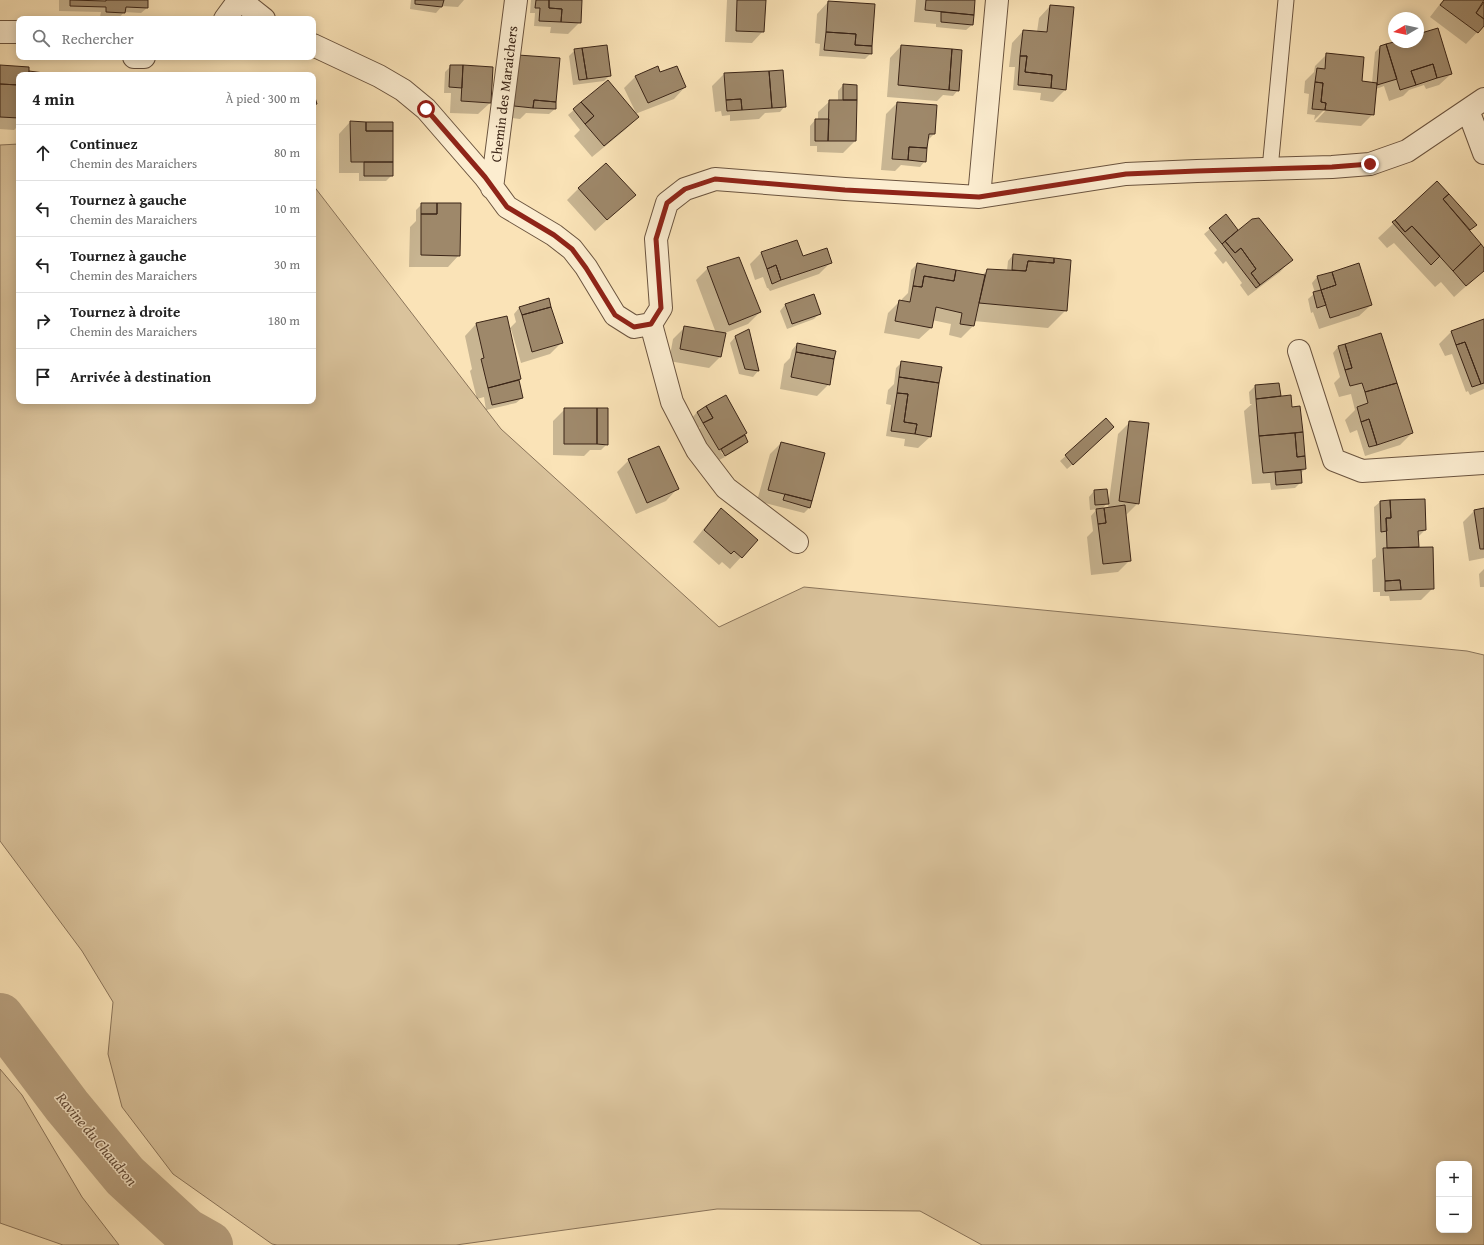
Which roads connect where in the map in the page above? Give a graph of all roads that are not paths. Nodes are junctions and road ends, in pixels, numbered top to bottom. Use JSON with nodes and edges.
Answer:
{"nodes":[{"id":1,"x":240,"y":0,"type":"edge"},
{"id":2,"x":516,"y":0,"type":"edge"},
{"id":3,"x":997,"y":0,"type":"edge"},
{"id":4,"x":1286,"y":0,"type":"edge"},
{"id":5,"x":227,"y":16,"type":"edge"},
{"id":6,"x":260,"y":16,"type":"edge"},
{"id":7,"x":0,"y":32,"type":"edge"},
{"id":8,"x":16,"y":32,"type":"edge"},
{"id":9,"x":316,"y":46,"type":"edge"},
{"id":10,"x":1476,"y":105,"type":"edge"},
{"id":11,"x":1484,"y":153,"type":"edge"},
{"id":12,"x":1270,"y":169,"type":"junction"},
{"id":13,"x":492,"y":188,"type":"junction"},
{"id":14,"x":979,"y":197,"type":"junction"},
{"id":15,"x":651,"y":324,"type":"junction"},
{"id":16,"x":1299,"y":351,"type":"dead end"},
{"id":17,"x":1484,"y":463,"type":"edge"},
{"id":18,"x":797,"y":542,"type":"dead end"}],
"edges":[{"from":1,"to":5,"type":"street"},
{"from":1,"to":6,"type":"street"},
{"from":2,"to":13,"type":"street","name":"Chemin des Maraichers"},
{"from":3,"to":14,"type":"street"},
{"from":4,"to":12,"type":"lane"},
{"from":7,"to":8,"type":"street"},
{"from":9,"to":13,"type":"street","name":"Chemin des Maraichers"},
{"from":10,"to":11,"type":"street"},
{"from":10,"to":12,"type":"street"},
{"from":12,"to":14,"type":"street"},
{"from":13,"to":15,"type":"street","name":"Chemin des Maraichers"},
{"from":14,"to":15,"type":"street"},
{"from":15,"to":18,"type":"street"},
{"from":16,"to":17,"type":"street"}]}
